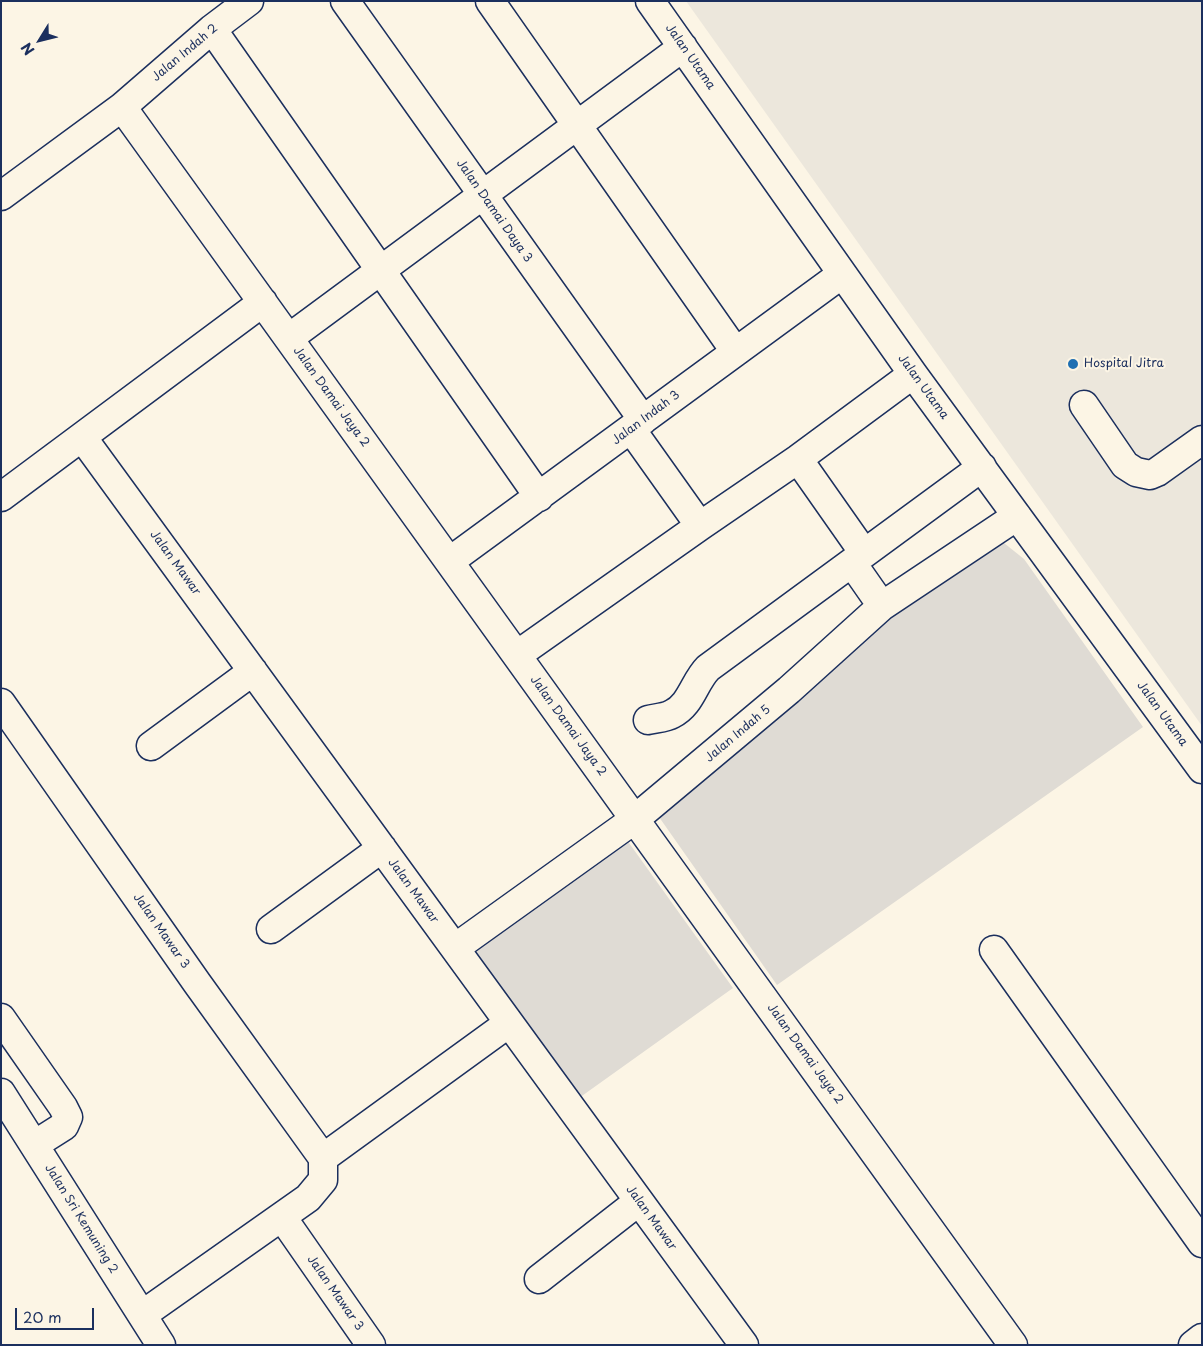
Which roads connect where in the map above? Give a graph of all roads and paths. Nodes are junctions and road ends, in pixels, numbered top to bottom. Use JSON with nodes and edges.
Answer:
{"nodes":[{"id":1,"x":249,"y":1,"type":"edge"},
{"id":2,"x":345,"y":1,"type":"edge"},
{"id":3,"x":490,"y":1,"type":"edge"},
{"id":4,"x":650,"y":1,"type":"edge"},
{"id":5,"x":212,"y":29,"type":"junction"},
{"id":6,"x":683,"y":47,"type":"junction"},
{"id":7,"x":122,"y":107,"type":"junction"},
{"id":8,"x":578,"y":125,"type":"junction"},
{"id":9,"x":483,"y":195,"type":"junction"},
{"id":10,"x":1,"y":196,"type":"edge"},
{"id":11,"x":381,"y":270,"type":"junction"},
{"id":12,"x":842,"y":274,"type":"junction"},
{"id":13,"x":263,"y":302,"type":"junction"},
{"id":14,"x":289,"y":338,"type":"junction"},
{"id":15,"x":735,"y":351,"type":"junction"},
{"id":16,"x":913,"y":374,"type":"junction"},
{"id":17,"x":1084,"y":405,"type":"dead end"},
{"id":18,"x":637,"y":424,"type":"junction"},
{"id":19,"x":82,"y":437,"type":"junction"},
{"id":20,"x":1202,"y":440,"type":"edge"},
{"id":21,"x":798,"y":459,"type":"junction"},
{"id":22,"x":982,"y":467,"type":"junction"},
{"id":23,"x":1,"y":497,"type":"edge"},
{"id":24,"x":539,"y":497,"type":"junction"},
{"id":25,"x":1017,"y":516,"type":"junction"},
{"id":26,"x":700,"y":526,"type":"junction"},
{"id":27,"x":858,"y":558,"type":"junction"},
{"id":28,"x":450,"y":561,"type":"junction"},
{"id":29,"x":882,"y":606,"type":"junction"},
{"id":30,"x":517,"y":655,"type":"junction"},
{"id":31,"x":253,"y":671,"type":"junction"},
{"id":32,"x":1,"y":703,"type":"edge"},
{"id":33,"x":648,"y":720,"type":"dead end"},
{"id":34,"x":151,"y":746,"type":"dead end"},
{"id":35,"x":1202,"y":769,"type":"edge"},
{"id":36,"x":635,"y":818,"type":"junction"},
{"id":37,"x":382,"y":848,"type":"junction"},
{"id":38,"x":270,"y":929,"type":"dead end"},
{"id":39,"x":455,"y":948,"type":"junction"},
{"id":40,"x":994,"y":950,"type":"dead end"},
{"id":41,"x":1,"y":1018,"type":"edge"},
{"id":42,"x":509,"y":1023,"type":"junction"},
{"id":43,"x":1,"y":1093,"type":"edge"},
{"id":44,"x":34,"y":1145,"type":"junction"},
{"id":45,"x":323,"y":1158,"type":"junction"},
{"id":46,"x":639,"y":1201,"type":"junction"},
{"id":47,"x":282,"y":1217,"type":"junction"},
{"id":48,"x":1202,"y":1243,"type":"edge"},
{"id":49,"x":539,"y":1279,"type":"dead end"},
{"id":50,"x":142,"y":1315,"type":"junction"},
{"id":51,"x":1202,"y":1338,"type":"edge"},
{"id":52,"x":162,"y":1345,"type":"edge"},
{"id":53,"x":371,"y":1345,"type":"edge"},
{"id":54,"x":744,"y":1345,"type":"edge"},
{"id":55,"x":1014,"y":1345,"type":"edge"},
{"id":56,"x":1193,"y":1345,"type":"edge"}],
"edges":[{"from":1,"to":5,"type":"street","name":"Jalan Indah 2"},
{"from":2,"to":9,"type":"street","name":"Jalan Damai Daya 3"},
{"from":3,"to":8,"type":"street"},
{"from":4,"to":6,"type":"street","name":"Jalan Utama"},
{"from":5,"to":7,"type":"street","name":"Jalan Indah 2"},
{"from":5,"to":11,"type":"street"},
{"from":6,"to":8,"type":"street"},
{"from":6,"to":12,"type":"street","name":"Jalan Utama"},
{"from":7,"to":10,"type":"street","name":"Jalan Indah 2"},
{"from":7,"to":13,"type":"street","name":"Jalan Damai Jaya 2"},
{"from":8,"to":9,"type":"street"},
{"from":8,"to":15,"type":"street"},
{"from":9,"to":11,"type":"street"},
{"from":9,"to":18,"type":"street","name":"Jalan Damai Daya 3"},
{"from":11,"to":14,"type":"street"},
{"from":11,"to":24,"type":"street"},
{"from":12,"to":15,"type":"street","name":"Jalan Indah 3"},
{"from":12,"to":16,"type":"street","name":"Jalan Utama"},
{"from":13,"to":14,"type":"street","name":"Jalan Damai Jaya 2"},
{"from":13,"to":19,"type":"street"},
{"from":14,"to":28,"type":"street","name":"Jalan Damai Jaya 2"},
{"from":15,"to":18,"type":"street","name":"Jalan Indah 3"},
{"from":16,"to":21,"type":"street"},
{"from":16,"to":22,"type":"street","name":"Jalan Utama"},
{"from":17,"to":20,"type":"street"},
{"from":18,"to":24,"type":"street","name":"Jalan Indah 3"},
{"from":18,"to":26,"type":"street","name":"Jalan Damai Daya 3"},
{"from":19,"to":23,"type":"street"},
{"from":19,"to":31,"type":"street","name":"Jalan Mawar"},
{"from":21,"to":26,"type":"street"},
{"from":21,"to":27,"type":"street"},
{"from":22,"to":25,"type":"street","name":"Jalan Utama"},
{"from":22,"to":27,"type":"street"},
{"from":24,"to":28,"type":"street","name":"Jalan Indah 3"},
{"from":25,"to":29,"type":"street","name":"Jalan Indah 5"},
{"from":25,"to":35,"type":"street","name":"Jalan Utama"},
{"from":26,"to":30,"type":"street"},
{"from":27,"to":29,"type":"street"},
{"from":27,"to":33,"type":"street"},
{"from":28,"to":30,"type":"street","name":"Jalan Damai Jaya 2"},
{"from":29,"to":36,"type":"street","name":"Jalan Indah 5"},
{"from":30,"to":36,"type":"street","name":"Jalan Damai Jaya 2"},
{"from":31,"to":34,"type":"street"},
{"from":31,"to":37,"type":"street","name":"Jalan Mawar"},
{"from":32,"to":45,"type":"street","name":"Jalan Mawar 3"},
{"from":36,"to":39,"type":"street","name":"Jalan Indah 5"},
{"from":36,"to":55,"type":"street","name":"Jalan Damai Jaya 2"},
{"from":37,"to":38,"type":"street"},
{"from":37,"to":39,"type":"street","name":"Jalan Mawar"},
{"from":39,"to":42,"type":"street","name":"Jalan Mawar"},
{"from":40,"to":48,"type":"street"},
{"from":41,"to":44,"type":"street"},
{"from":42,"to":45,"type":"street"},
{"from":42,"to":46,"type":"street","name":"Jalan Mawar"},
{"from":43,"to":44,"type":"street","name":"Jalan Sri Kemuning 2"},
{"from":44,"to":50,"type":"street","name":"Jalan Sri Kemuning 2"},
{"from":45,"to":47,"type":"street"},
{"from":46,"to":49,"type":"street"},
{"from":46,"to":54,"type":"street","name":"Jalan Mawar"},
{"from":47,"to":50,"type":"street"},
{"from":47,"to":53,"type":"street","name":"Jalan Mawar 3"},
{"from":50,"to":52,"type":"street","name":"Jalan Sri Kemuning 2"},
{"from":51,"to":56,"type":"street"}]}
